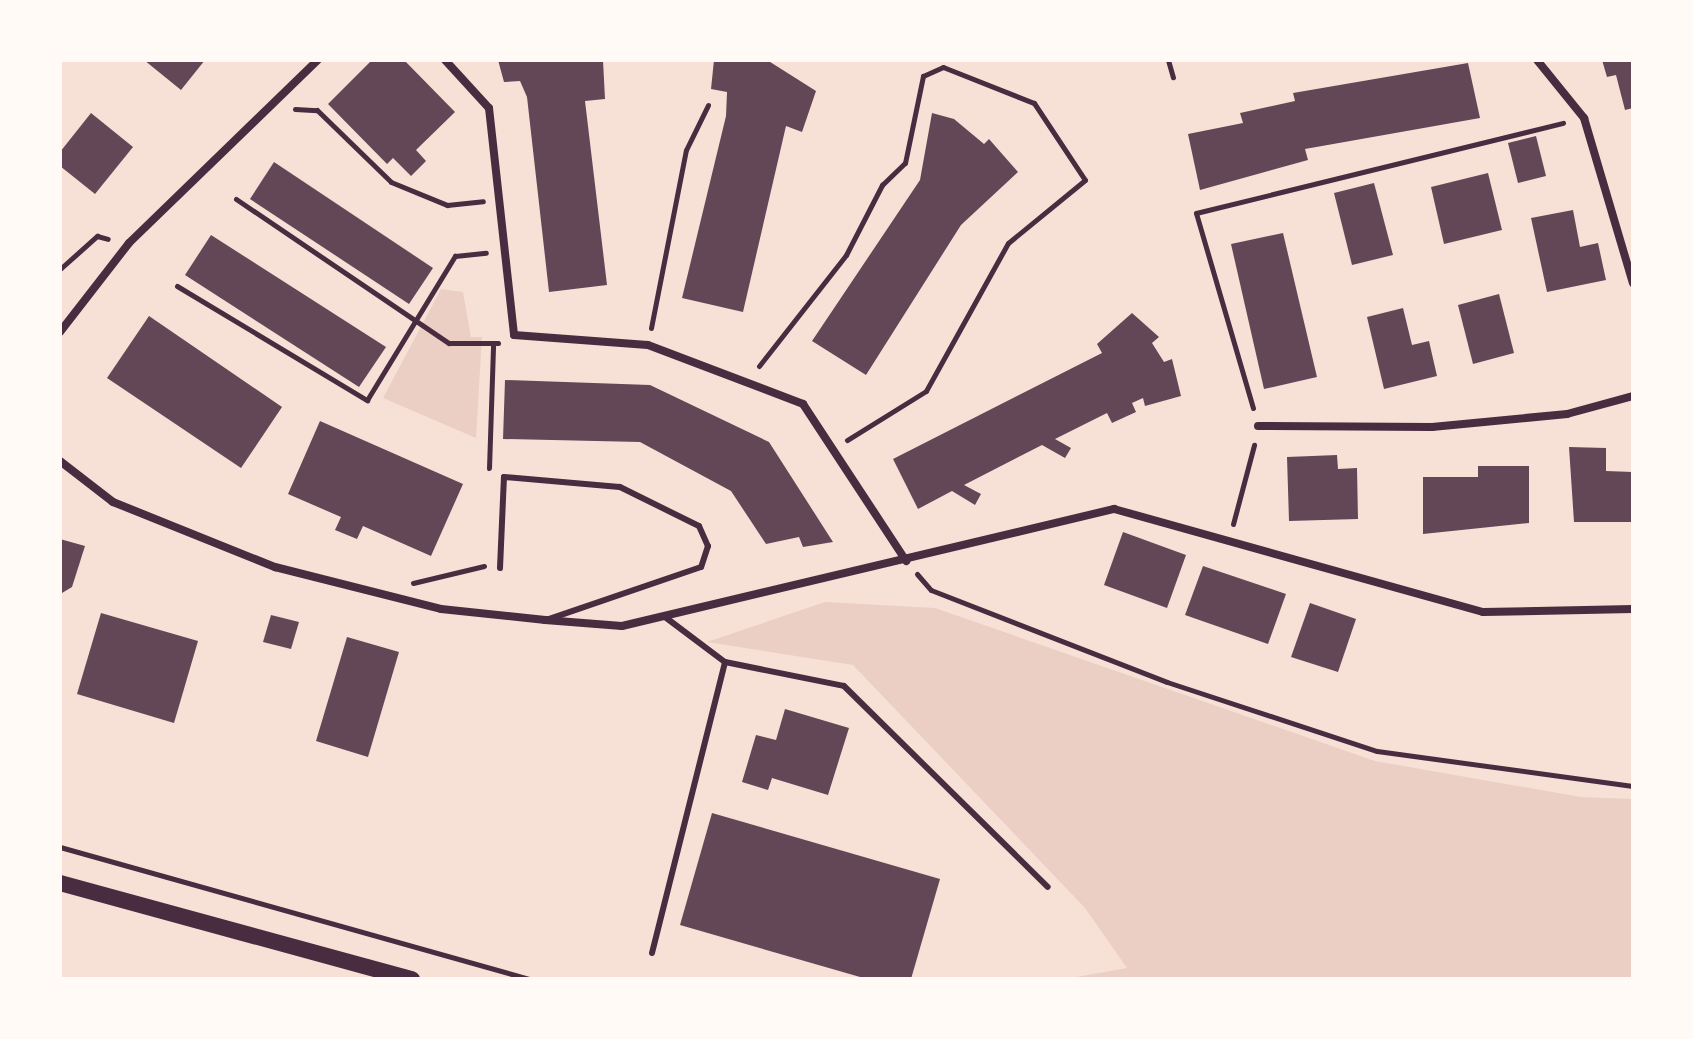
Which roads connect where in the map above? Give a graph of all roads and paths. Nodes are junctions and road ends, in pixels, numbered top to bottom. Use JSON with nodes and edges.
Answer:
{"nodes":[{"id":1,"x":318,"y":60,"type":"edge"},
{"id":2,"x":445,"y":60,"type":"edge"},
{"id":3,"x":1168,"y":60,"type":"edge"},
{"id":4,"x":1537,"y":60,"type":"edge"},
{"id":5,"x":1173,"y":77,"type":"dead end"},
{"id":6,"x":708,"y":105,"type":"dead end"},
{"id":7,"x":317,"y":110,"type":"dead end"},
{"id":8,"x":1584,"y":118,"type":"junction"},
{"id":9,"x":500,"y":198,"type":"junction"},
{"id":10,"x":236,"y":199,"type":"dead end"},
{"id":11,"x":129,"y":243,"type":"junction"},
{"id":12,"x":504,"y":251,"type":"junction"},
{"id":13,"x":60,"y":269,"type":"edge"},
{"id":14,"x":1633,"y":283,"type":"edge"},
{"id":15,"x":177,"y":286,"type":"dead end"},
{"id":16,"x":410,"y":318,"type":"junction"},
{"id":17,"x":60,"y":332,"type":"edge"},
{"id":18,"x":648,"y":345,"type":"junction"},
{"id":19,"x":746,"y":383,"type":"junction"},
{"id":20,"x":1633,"y":396,"type":"edge"},
{"id":21,"x":1258,"y":426,"type":"junction"},
{"id":22,"x":835,"y":448,"type":"junction"},
{"id":23,"x":60,"y":461,"type":"edge"},
{"id":24,"x":504,"y":477,"type":"junction"},
{"id":25,"x":1229,"y":540,"type":"junction"},
{"id":26,"x":906,"y":561,"type":"junction"},
{"id":27,"x":474,"y":565,"type":"dead end"},
{"id":28,"x":500,"y":568,"type":"dead end"},
{"id":29,"x":427,"y":576,"type":"dead end"},
{"id":30,"x":1633,"y":609,"type":"edge"},
{"id":31,"x":665,"y":617,"type":"junction"},
{"id":32,"x":545,"y":620,"type":"junction"},
{"id":33,"x":725,"y":662,"type":"junction"},
{"id":34,"x":1633,"y":786,"type":"edge"},
{"id":35,"x":60,"y":847,"type":"edge"},
{"id":36,"x":60,"y":883,"type":"edge"},
{"id":37,"x":1048,"y":887,"type":"dead end"},
{"id":38,"x":652,"y":953,"type":"dead end"},
{"id":39,"x":412,"y":979,"type":"edge"},
{"id":40,"x":529,"y":979,"type":"edge"}],
"edges":[{"from":1,"to":11,"type":"street"},
{"from":2,"to":9,"type":"street"},
{"from":3,"to":5,"type":"path"},
{"from":4,"to":8,"type":"street"},
{"from":6,"to":18,"type":"path"},
{"from":7,"to":9,"type":"path"},
{"from":8,"to":14,"type":"street"},
{"from":8,"to":21,"type":"path"},
{"from":9,"to":12,"type":"street"},
{"from":10,"to":16,"type":"path"},
{"from":11,"to":13,"type":"path"},
{"from":11,"to":17,"type":"street"},
{"from":12,"to":16,"type":"path"},
{"from":12,"to":18,"type":"street"},
{"from":15,"to":16,"type":"path"},
{"from":16,"to":24,"type":"path"},
{"from":18,"to":19,"type":"street"},
{"from":19,"to":22,"type":"street"},
{"from":19,"to":22,"type":"path"},
{"from":20,"to":21,"type":"street"},
{"from":21,"to":25,"type":"path"},
{"from":22,"to":26,"type":"street"},
{"from":23,"to":32,"type":"street"},
{"from":24,"to":28,"type":"lane"},
{"from":24,"to":32,"type":"lane"},
{"from":25,"to":26,"type":"street"},
{"from":25,"to":30,"type":"street"},
{"from":26,"to":31,"type":"street"},
{"from":26,"to":34,"type":"path"},
{"from":27,"to":29,"type":"path"},
{"from":31,"to":32,"type":"street"},
{"from":31,"to":33,"type":"lane"},
{"from":33,"to":37,"type":"lane"},
{"from":33,"to":38,"type":"lane"},
{"from":35,"to":40,"type":"path"},
{"from":36,"to":39,"type":"main road"}]}
